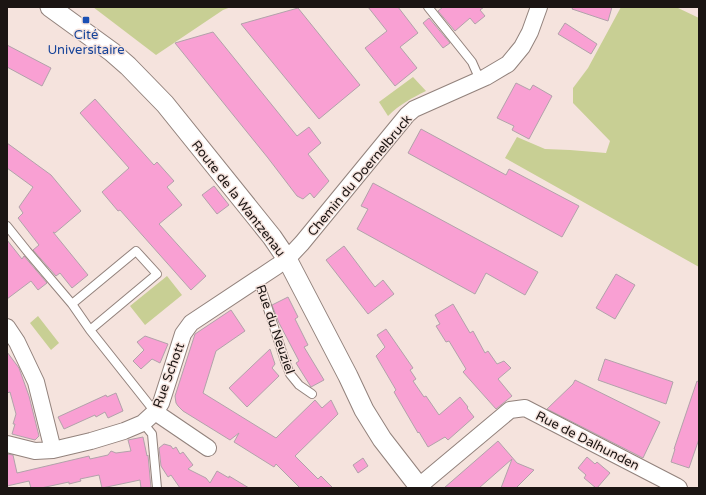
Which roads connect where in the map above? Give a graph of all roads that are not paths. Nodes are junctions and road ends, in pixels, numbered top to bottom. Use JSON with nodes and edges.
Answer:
{"nodes":[{"id":1,"x":50,"y":7,"type":"edge"},
{"id":2,"x":428,"y":7,"type":"edge"},
{"id":3,"x":539,"y":7,"type":"edge"},
{"id":4,"x":480,"y":80,"type":"junction"},
{"id":5,"x":7,"y":226,"type":"edge"},
{"id":6,"x":287,"y":259,"type":"junction"},
{"id":7,"x":258,"y":278,"type":"junction"},
{"id":8,"x":72,"y":304,"type":"junction"},
{"id":9,"x":7,"y":327,"type":"edge"},
{"id":10,"x":90,"y":330,"type":"junction"},
{"id":11,"x":312,"y":394,"type":"dead end"},
{"id":12,"x":155,"y":412,"type":"junction"},
{"id":13,"x":143,"y":423,"type":"junction"},
{"id":14,"x":7,"y":444,"type":"edge"},
{"id":15,"x":208,"y":448,"type":"dead end"},
{"id":16,"x":53,"y":450,"type":"junction"},
{"id":17,"x":419,"y":487,"type":"edge"},
{"id":18,"x":157,"y":488,"type":"edge"},
{"id":19,"x":679,"y":488,"type":"edge"}],
"edges":[{"from":1,"to":6,"type":"street","name":"Route de la Wantzenau"},
{"from":2,"to":4,"type":"lane"},
{"from":3,"to":4,"type":"street","name":"Chemin du Doernelbruck"},
{"from":4,"to":6,"type":"street","name":"Chemin du Doernelbruck"},
{"from":5,"to":8,"type":"lane"},
{"from":6,"to":7,"type":"street","name":"Rue Schott"},
{"from":6,"to":17,"type":"street","name":"Route de la Wantzenau"},
{"from":7,"to":11,"type":"lane","name":"Rue du Neuziel"},
{"from":7,"to":12,"type":"street","name":"Rue Schott"},
{"from":8,"to":10,"type":"lane"},
{"from":8,"to":10,"type":"lane"},
{"from":9,"to":16,"type":"street"},
{"from":10,"to":12,"type":"lane"},
{"from":12,"to":13,"type":"street","name":"Rue Schott"},
{"from":12,"to":15,"type":"street"},
{"from":13,"to":16,"type":"street","name":"Rue Schott"},
{"from":13,"to":18,"type":"lane"},
{"from":14,"to":16,"type":"street","name":"Rue Schott"},
{"from":17,"to":19,"type":"street","name":"Rue de Dalhunden"}]}
